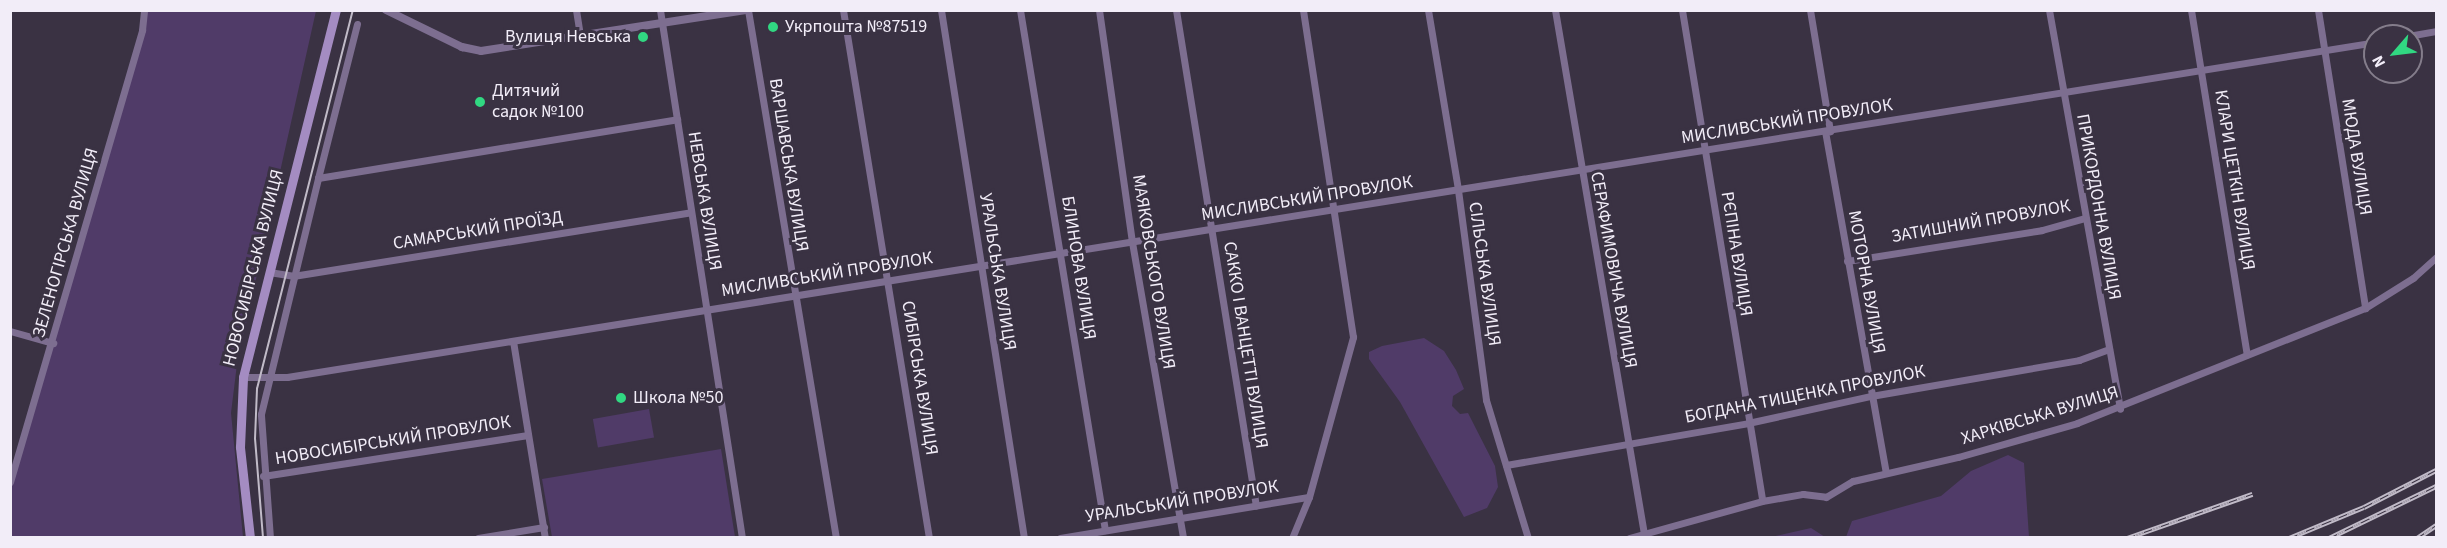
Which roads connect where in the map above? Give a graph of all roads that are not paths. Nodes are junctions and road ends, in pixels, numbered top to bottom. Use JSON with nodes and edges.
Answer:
{"nodes":[{"id":1,"x":144,"y":10,"type":"edge"},
{"id":2,"x":336,"y":10,"type":"edge"},
{"id":3,"x":386,"y":10,"type":"edge"},
{"id":4,"x":576,"y":10,"type":"edge"},
{"id":5,"x":660,"y":10,"type":"edge"},
{"id":6,"x":747,"y":10,"type":"edge"},
{"id":7,"x":843,"y":10,"type":"edge"},
{"id":8,"x":941,"y":10,"type":"edge"},
{"id":9,"x":1020,"y":10,"type":"edge"},
{"id":10,"x":1098,"y":10,"type":"edge"},
{"id":11,"x":1176,"y":10,"type":"edge"},
{"id":12,"x":1303,"y":10,"type":"edge"},
{"id":13,"x":1428,"y":10,"type":"edge"},
{"id":14,"x":1555,"y":10,"type":"edge"},
{"id":15,"x":1682,"y":10,"type":"edge"},
{"id":16,"x":1810,"y":10,"type":"edge"},
{"id":17,"x":2049,"y":10,"type":"edge"},
{"id":18,"x":2191,"y":10,"type":"edge"},
{"id":19,"x":2318,"y":10,"type":"edge"},
{"id":20,"x":662,"y":23,"type":"junction"},
{"id":21,"x":357,"y":24,"type":"dead end"},
{"id":22,"x":580,"y":36,"type":"junction"},
{"id":23,"x":2363,"y":44,"type":"edge"},
{"id":24,"x":2324,"y":52,"type":"junction"},
{"id":25,"x":2201,"y":71,"type":"junction"},
{"id":26,"x":2062,"y":93,"type":"junction"},
{"id":27,"x":676,"y":119,"type":"junction"},
{"id":28,"x":1827,"y":131,"type":"junction"},
{"id":29,"x":1704,"y":151,"type":"junction"},
{"id":30,"x":1581,"y":170,"type":"junction"},
{"id":31,"x":318,"y":178,"type":"junction"},
{"id":32,"x":1458,"y":190,"type":"junction"},
{"id":33,"x":1335,"y":210,"type":"junction"},
{"id":34,"x":691,"y":212,"type":"junction"},
{"id":35,"x":2085,"y":218,"type":"junction"},
{"id":36,"x":1211,"y":229,"type":"junction"},
{"id":37,"x":1132,"y":242,"type":"junction"},
{"id":38,"x":1060,"y":253,"type":"junction"},
{"id":39,"x":2436,"y":257,"type":"edge"},
{"id":40,"x":1847,"y":261,"type":"junction"},
{"id":41,"x":981,"y":266,"type":"junction"},
{"id":42,"x":269,"y":272,"type":"junction"},
{"id":43,"x":293,"y":276,"type":"junction"},
{"id":44,"x":888,"y":281,"type":"junction"},
{"id":45,"x":794,"y":296,"type":"junction"},
{"id":46,"x":2365,"y":308,"type":"junction"},
{"id":47,"x":706,"y":310,"type":"junction"},
{"id":48,"x":10,"y":331,"type":"edge"},
{"id":49,"x":513,"y":341,"type":"junction"},
{"id":50,"x":53,"y":343,"type":"junction"},
{"id":51,"x":2109,"y":350,"type":"junction"},
{"id":52,"x":2247,"y":354,"type":"junction"},
{"id":53,"x":243,"y":377,"type":"junction"},
{"id":54,"x":267,"y":378,"type":"junction"},
{"id":55,"x":1871,"y":396,"type":"junction"},
{"id":56,"x":2120,"y":409,"type":"junction"},
{"id":57,"x":1748,"y":423,"type":"junction"},
{"id":58,"x":528,"y":435,"type":"junction"},
{"id":59,"x":1627,"y":442,"type":"junction"},
{"id":60,"x":1506,"y":465,"type":"junction"},
{"id":61,"x":1886,"y":473,"type":"junction"},
{"id":62,"x":263,"y":476,"type":"junction"},
{"id":63,"x":10,"y":482,"type":"edge"},
{"id":64,"x":1309,"y":497,"type":"junction"},
{"id":65,"x":1762,"y":501,"type":"junction"},
{"id":66,"x":1256,"y":506,"type":"junction"},
{"id":67,"x":1179,"y":518,"type":"junction"},
{"id":68,"x":544,"y":527,"type":"junction"},
{"id":69,"x":1105,"y":530,"type":"junction"},
{"id":70,"x":1644,"y":534,"type":"junction"},
{"id":71,"x":249,"y":537,"type":"edge"},
{"id":72,"x":270,"y":537,"type":"edge"},
{"id":73,"x":478,"y":537,"type":"edge"},
{"id":74,"x":545,"y":537,"type":"edge"},
{"id":75,"x":742,"y":537,"type":"edge"},
{"id":76,"x":836,"y":537,"type":"edge"},
{"id":77,"x":929,"y":537,"type":"edge"},
{"id":78,"x":1024,"y":537,"type":"edge"},
{"id":79,"x":1060,"y":537,"type":"edge"},
{"id":80,"x":1183,"y":537,"type":"edge"},
{"id":81,"x":1292,"y":537,"type":"edge"},
{"id":82,"x":1528,"y":537,"type":"edge"},
{"id":83,"x":1629,"y":537,"type":"edge"}],
"edges":[{"from":1,"to":50,"type":"street","name":"ЗЕЛЕНОГІРСЬКА ВУЛИЦЯ"},
{"from":2,"to":42,"type":"main road","name":"НОВОСИБІРСЬКА ВУЛИЦЯ"},
{"from":3,"to":22,"type":"street"},
{"from":4,"to":22,"type":"street"},
{"from":5,"to":20,"type":"street","name":"НЕВСЬКА ВУЛИЦЯ"},
{"from":6,"to":20,"type":"street"},
{"from":6,"to":45,"type":"street","name":"ВАРШАВСЬКА ВУЛИЦЯ"},
{"from":7,"to":44,"type":"street","name":"СИБІРСЬКА ВУЛИЦЯ"},
{"from":8,"to":41,"type":"street","name":"УРАЛЬСЬКА ВУЛИЦЯ"},
{"from":9,"to":38,"type":"street","name":"БЛИНОВА ВУЛИЦЯ"},
{"from":10,"to":37,"type":"street","name":"МАЯКОВСЬКОГО ВУЛИЦЯ"},
{"from":11,"to":36,"type":"street","name":"САККО І ВАНЦЕТТІ ВУЛИЦЯ"},
{"from":12,"to":33,"type":"street"},
{"from":13,"to":32,"type":"street","name":"СІЛЬСЬКА ВУЛИЦЯ"},
{"from":14,"to":30,"type":"street","name":"СЕРАФИМОВИЧА ВУЛИЦЯ"},
{"from":15,"to":29,"type":"street","name":"РЄПІНА ВУЛИЦЯ"},
{"from":16,"to":28,"type":"street","name":"МОТОРНА ВУЛИЦЯ"},
{"from":17,"to":26,"type":"street","name":"ПРИКОРДОННА ВУЛИЦЯ"},
{"from":18,"to":25,"type":"street","name":"КЛАРИ ЦЕТКІН ВУЛИЦЯ"},
{"from":19,"to":24,"type":"street","name":"МЮДА ВУЛИЦЯ"},
{"from":20,"to":22,"type":"street"},
{"from":20,"to":27,"type":"street","name":"НЕВСЬКА ВУЛИЦЯ"},
{"from":21,"to":31,"type":"street"},
{"from":23,"to":24,"type":"street","name":"МИСЛИВСЬКИЙ ПРОВУЛОК"},
{"from":24,"to":25,"type":"street","name":"МИСЛИВСЬКИЙ ПРОВУЛОК"},
{"from":24,"to":46,"type":"street","name":"МЮДА ВУЛИЦЯ"},
{"from":25,"to":26,"type":"street","name":"МИСЛИВСЬКИЙ ПРОВУЛОК"},
{"from":25,"to":52,"type":"street","name":"КЛАРИ ЦЕТКІН ВУЛИЦЯ"},
{"from":26,"to":28,"type":"street","name":"МИСЛИВСЬКИЙ ПРОВУЛОК"},
{"from":26,"to":35,"type":"street","name":"ПРИКОРДОННА ВУЛИЦЯ"},
{"from":27,"to":31,"type":"street"},
{"from":27,"to":34,"type":"street","name":"НЕВСЬКА ВУЛИЦЯ"},
{"from":28,"to":29,"type":"street","name":"МИСЛИВСЬКИЙ ПРОВУЛОК"},
{"from":28,"to":40,"type":"street","name":"МОТОРНА ВУЛИЦЯ"},
{"from":29,"to":30,"type":"street","name":"МИСЛИВСЬКИЙ ПРОВУЛОК"},
{"from":29,"to":57,"type":"street","name":"РЄПІНА ВУЛИЦЯ"},
{"from":30,"to":32,"type":"street","name":"МИСЛИВСЬКИЙ ПРОВУЛОК"},
{"from":30,"to":59,"type":"street","name":"СЕРАФИМОВИЧА ВУЛИЦЯ"},
{"from":31,"to":43,"type":"street"},
{"from":32,"to":33,"type":"street","name":"МИСЛИВСЬКИЙ ПРОВУЛОК"},
{"from":32,"to":60,"type":"street","name":"СІЛЬСЬКА ВУЛИЦЯ"},
{"from":33,"to":36,"type":"street","name":"МИСЛИВСЬКИЙ ПРОВУЛОК"},
{"from":33,"to":64,"type":"street"},
{"from":34,"to":43,"type":"street","name":"САМАРСЬКИЙ ПРОЇЗД"},
{"from":34,"to":47,"type":"street","name":"НЕВСЬКА ВУЛИЦЯ"},
{"from":35,"to":40,"type":"street","name":"ЗАТИШНИЙ ПРОВУЛОК"},
{"from":35,"to":51,"type":"street","name":"ПРИКОРДОННА ВУЛИЦЯ"},
{"from":36,"to":37,"type":"street","name":"МИСЛИВСЬКИЙ ПРОВУЛОК"},
{"from":36,"to":66,"type":"street","name":"САККО І ВАНЦЕТТІ ВУЛИЦЯ"},
{"from":37,"to":38,"type":"street","name":"МИСЛИВСЬКИЙ ПРОВУЛОК"},
{"from":37,"to":67,"type":"street","name":"МАЯКОВСЬКОГО ВУЛИЦЯ"},
{"from":38,"to":41,"type":"street","name":"МИСЛИВСЬКИЙ ПРОВУЛОК"},
{"from":38,"to":69,"type":"street","name":"БЛИНОВА ВУЛИЦЯ"},
{"from":39,"to":46,"type":"street","name":"ХАРКІВСЬКА ВУЛИЦЯ"},
{"from":40,"to":55,"type":"street","name":"МОТОРНА ВУЛИЦЯ"},
{"from":41,"to":44,"type":"street","name":"МИСЛИВСЬКИЙ ПРОВУЛОК"},
{"from":41,"to":78,"type":"street","name":"УРАЛЬСЬКА ВУЛИЦЯ"},
{"from":42,"to":43,"type":"street","name":"САМАРСЬКИЙ ПРОЇЗД"},
{"from":42,"to":53,"type":"main road","name":"НОВОСИБІРСЬКА ВУЛИЦЯ"},
{"from":43,"to":54,"type":"street"},
{"from":44,"to":45,"type":"street","name":"МИСЛИВСЬКИЙ ПРОВУЛОК"},
{"from":44,"to":77,"type":"street","name":"СИБІРСЬКА ВУЛИЦЯ"},
{"from":45,"to":47,"type":"street","name":"МИСЛИВСЬКИЙ ПРОВУЛОК"},
{"from":45,"to":76,"type":"street","name":"ВАРШАВСЬКА ВУЛИЦЯ"},
{"from":46,"to":52,"type":"street","name":"ХАРКІВСЬКА ВУЛИЦЯ"},
{"from":47,"to":49,"type":"street","name":"МИСЛИВСЬКИЙ ПРОВУЛОК"},
{"from":47,"to":75,"type":"street","name":"НЕВСЬКА ВУЛИЦЯ"},
{"from":48,"to":50,"type":"street"},
{"from":49,"to":54,"type":"street","name":"МИСЛИВСЬКИЙ ПРОВУЛОК"},
{"from":49,"to":58,"type":"street"},
{"from":50,"to":63,"type":"street","name":"ЗЕЛЕНОГІРСЬКА ВУЛИЦЯ"},
{"from":51,"to":55,"type":"street","name":"БОГДАНА ТИЩЕНКА ПРОВУЛОК"},
{"from":51,"to":56,"type":"street","name":"ПРИКОРДОННА ВУЛИЦЯ"},
{"from":52,"to":56,"type":"street","name":"ХАРКІВСЬКА ВУЛИЦЯ"},
{"from":53,"to":54,"type":"street","name":"МИСЛИВСЬКИЙ ПРОВУЛОК"},
{"from":53,"to":71,"type":"main road","name":"НОВОСИБІРСЬКА ВУЛИЦЯ"},
{"from":54,"to":62,"type":"street"},
{"from":55,"to":57,"type":"street","name":"БОГДАНА ТИЩЕНКА ПРОВУЛОК"},
{"from":55,"to":61,"type":"street","name":"МОТОРНА ВУЛИЦЯ"},
{"from":56,"to":61,"type":"street","name":"ХАРКІВСЬКА ВУЛИЦЯ"},
{"from":57,"to":59,"type":"street","name":"БОГДАНА ТИЩЕНКА ПРОВУЛОК"},
{"from":57,"to":65,"type":"street","name":"РЄПІНА ВУЛИЦЯ"},
{"from":58,"to":62,"type":"street","name":"НОВОСИБІРСЬКИЙ ПРОВУЛОК"},
{"from":58,"to":68,"type":"street"},
{"from":59,"to":60,"type":"street","name":"БОГДАНА ТИЩЕНКА ПРОВУЛОК"},
{"from":59,"to":70,"type":"street","name":"СЕРАФИМОВИЧА ВУЛИЦЯ"},
{"from":60,"to":82,"type":"street","name":"СІЛЬСЬКА ВУЛИЦЯ"},
{"from":61,"to":65,"type":"street","name":"ХАРКІВСЬКА ВУЛИЦЯ"},
{"from":62,"to":72,"type":"street"},
{"from":64,"to":66,"type":"street","name":"УРАЛЬСЬКИЙ ПРОВУЛОК"},
{"from":64,"to":81,"type":"street"},
{"from":65,"to":70,"type":"street","name":"ХАРКІВСЬКА ВУЛИЦЯ"},
{"from":66,"to":67,"type":"street","name":"УРАЛЬСЬКИЙ ПРОВУЛОК"},
{"from":67,"to":69,"type":"street","name":"УРАЛЬСЬКИЙ ПРОВУЛОК"},
{"from":67,"to":80,"type":"street","name":"МАЯКОВСЬКОГО ВУЛИЦЯ"},
{"from":68,"to":73,"type":"street"},
{"from":68,"to":74,"type":"street"},
{"from":69,"to":79,"type":"street","name":"УРАЛЬСЬКИЙ ПРОВУЛОК"},
{"from":70,"to":83,"type":"street","name":"ХАРКІВСЬКА ВУЛИЦЯ"}]}
